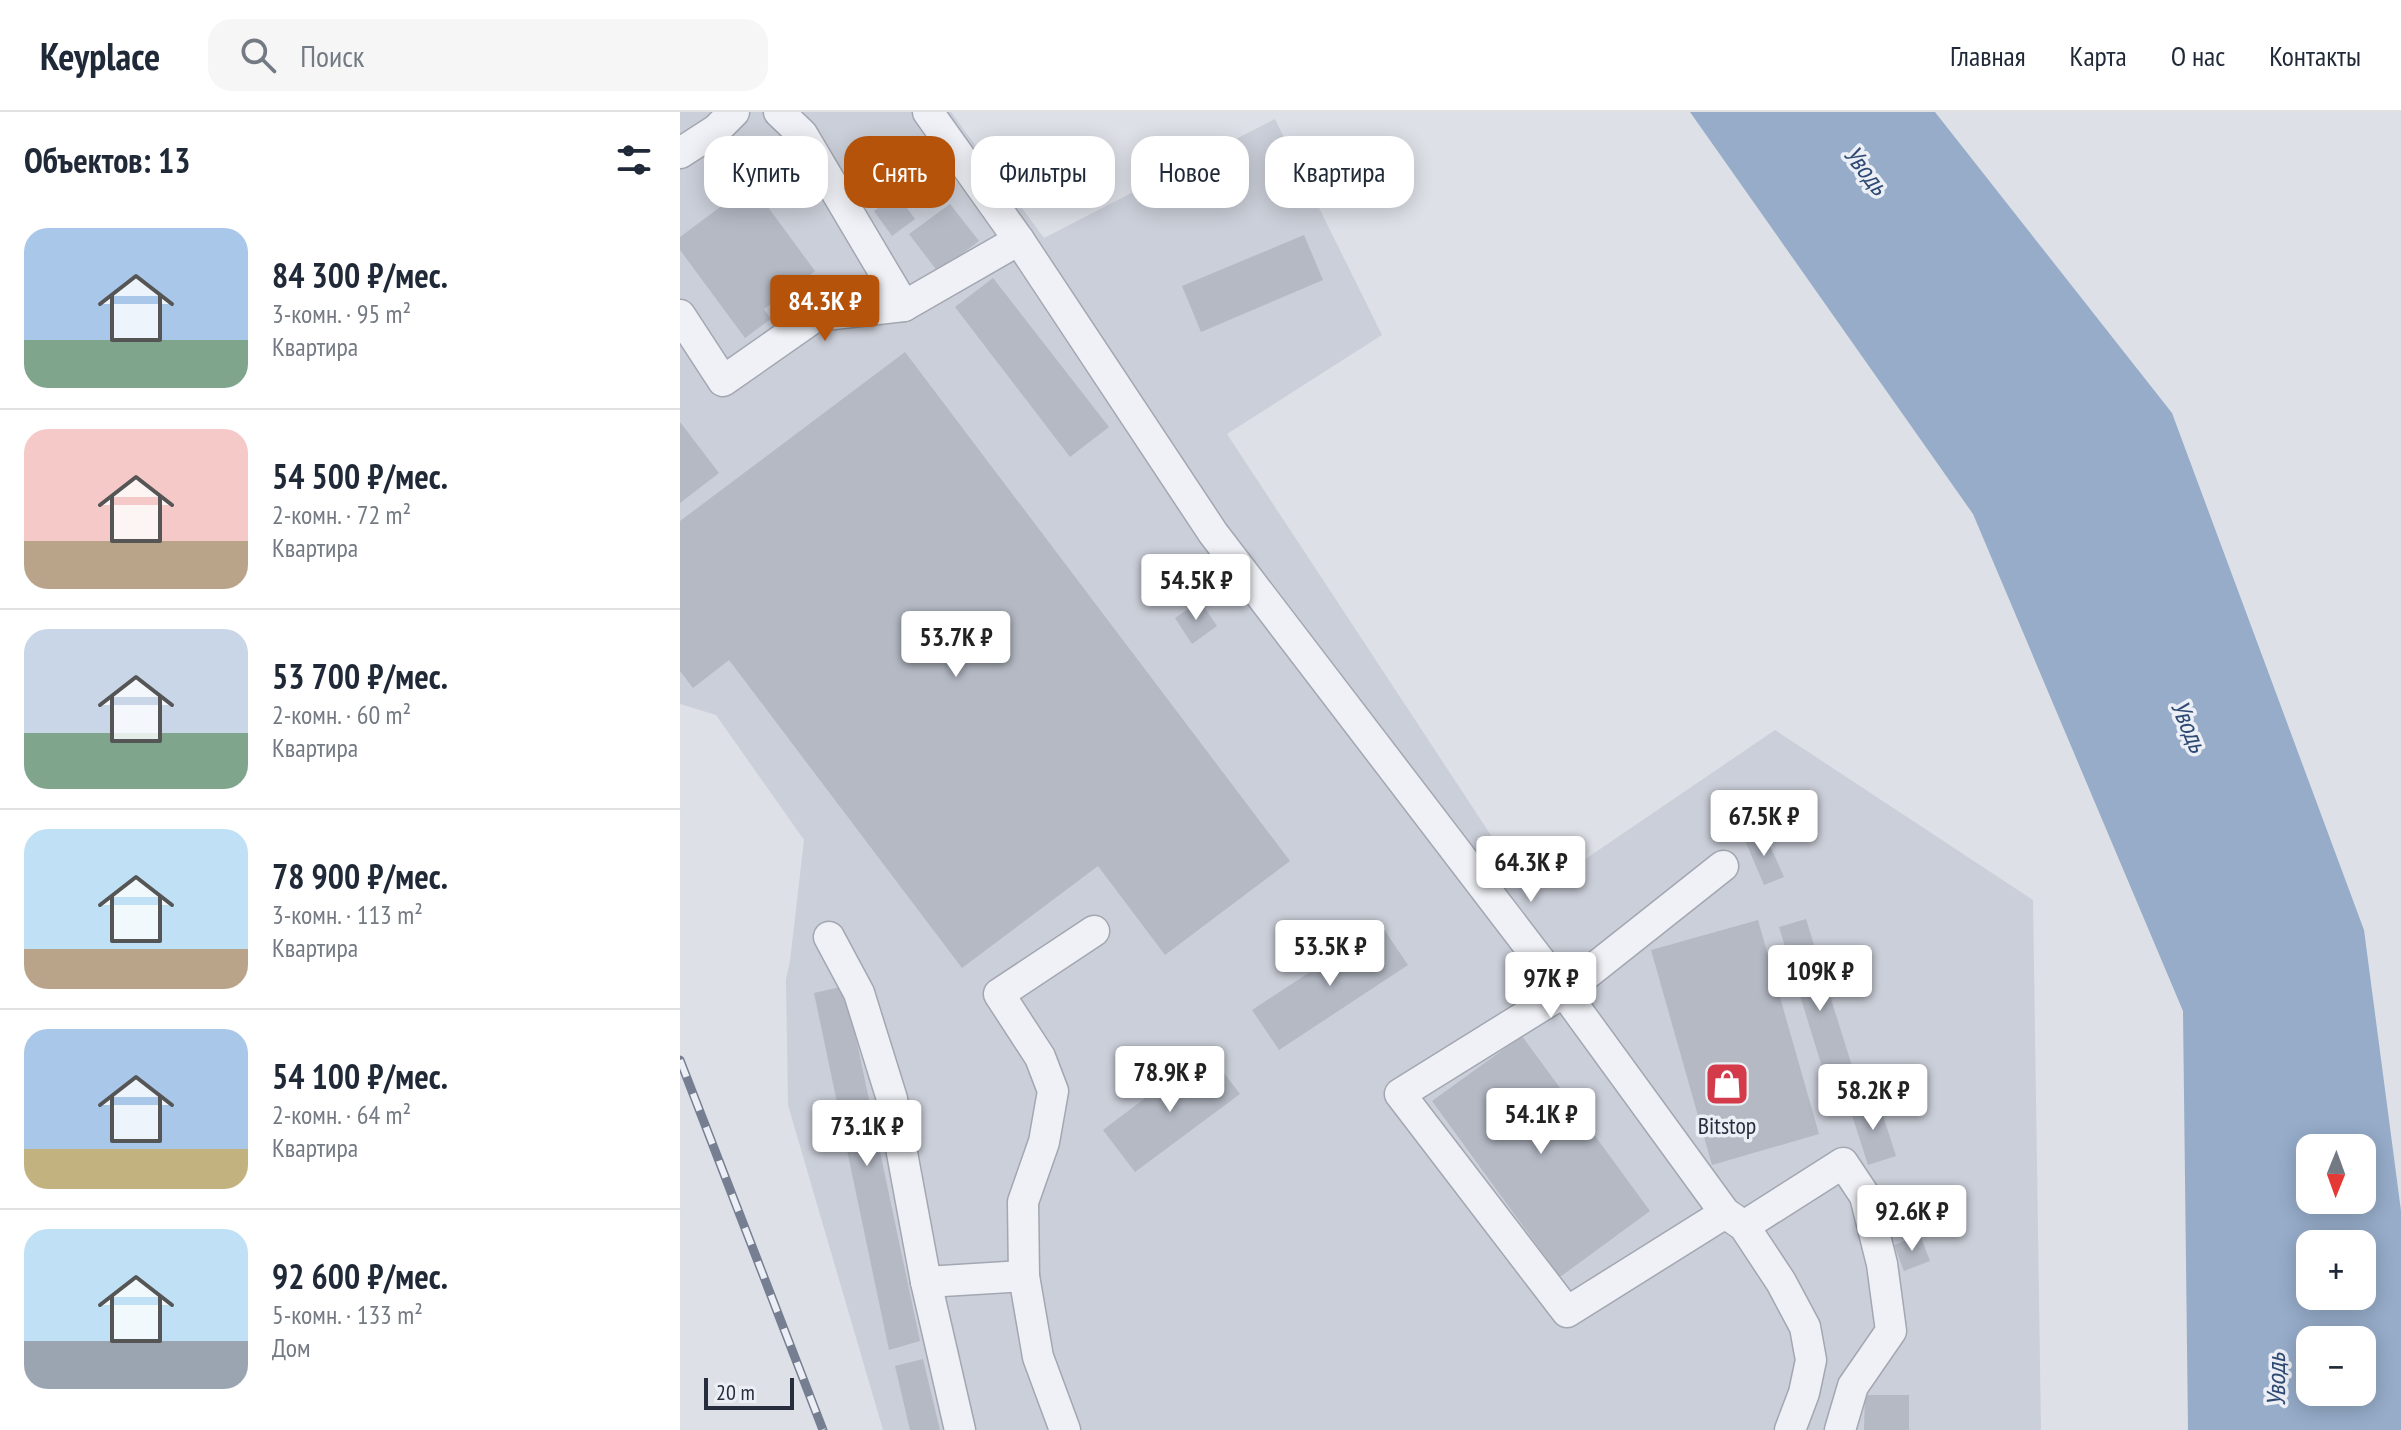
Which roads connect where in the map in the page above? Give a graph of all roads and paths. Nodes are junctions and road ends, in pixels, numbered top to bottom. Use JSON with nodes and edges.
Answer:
{"nodes":[{"id":1,"x":734,"y":112,"type":"edge"},
{"id":2,"x":779,"y":112,"type":"edge"},
{"id":3,"x":928,"y":112,"type":"edge"},
{"id":4,"x":680,"y":153,"type":"edge"},
{"id":5,"x":1019,"y":240,"type":"junction"},
{"id":6,"x":904,"y":306,"type":"junction"},
{"id":7,"x":680,"y":315,"type":"edge"},
{"id":8,"x":1723,"y":866,"type":"dead end"},
{"id":9,"x":1094,"y":931,"type":"dead end"},
{"id":10,"x":829,"y":937,"type":"dead end"},
{"id":11,"x":1564,"y":992,"type":"junction"},
{"id":12,"x":1734,"y":1220,"type":"junction"},
{"id":13,"x":1024,"y":1276,"type":"junction"},
{"id":14,"x":926,"y":1282,"type":"junction"},
{"id":15,"x":960,"y":1430,"type":"edge"},
{"id":16,"x":1065,"y":1430,"type":"edge"},
{"id":17,"x":1790,"y":1430,"type":"edge"},
{"id":18,"x":1840,"y":1430,"type":"edge"}],
"edges":[{"from":1,"to":4,"type":"street"},
{"from":2,"to":6,"type":"street"},
{"from":3,"to":5,"type":"street"},
{"from":5,"to":6,"type":"street"},
{"from":5,"to":11,"type":"street"},
{"from":6,"to":7,"type":"street"},
{"from":8,"to":11,"type":"street"},
{"from":9,"to":13,"type":"street"},
{"from":10,"to":14,"type":"street"},
{"from":11,"to":12,"type":"street"},
{"from":11,"to":12,"type":"street"},
{"from":12,"to":17,"type":"street"},
{"from":12,"to":18,"type":"street"},
{"from":13,"to":14,"type":"street"},
{"from":13,"to":16,"type":"street"},
{"from":14,"to":15,"type":"street"}]}
